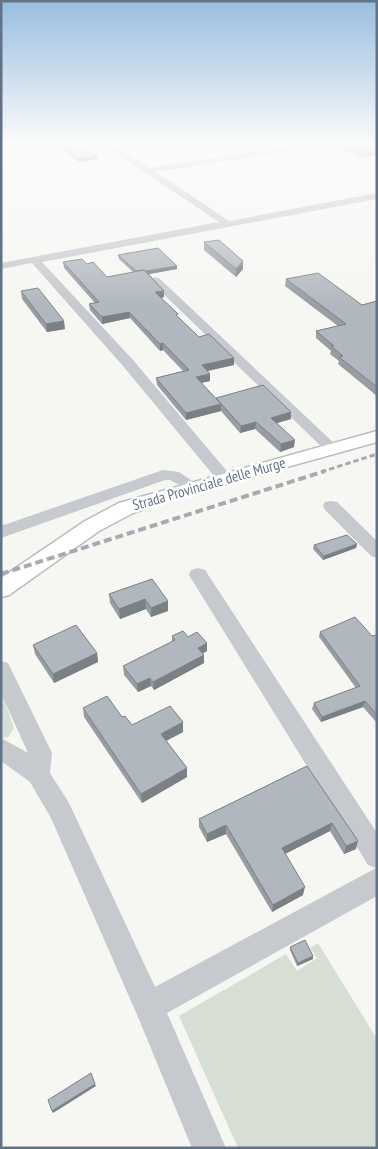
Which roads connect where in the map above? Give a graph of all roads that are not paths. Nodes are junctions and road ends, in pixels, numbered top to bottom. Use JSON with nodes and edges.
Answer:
{"nodes":[{"id":1,"x":190,"y":199,"type":"edge"},
{"id":2,"x":363,"y":199,"type":"edge"},
{"id":3,"x":228,"y":224,"type":"junction"},
{"id":4,"x":35,"y":260,"type":"junction"},
{"id":5,"x":1,"y":266,"type":"edge"},
{"id":6,"x":155,"y":280,"type":"edge"},
{"id":7,"x":377,"y":436,"type":"edge"},
{"id":8,"x":332,"y":449,"type":"junction"},
{"id":9,"x":225,"y":479,"type":"junction"},
{"id":10,"x":195,"y":488,"type":"junction"},
{"id":11,"x":331,"y":506,"type":"dead end"},
{"id":12,"x":1,"y":532,"type":"edge"},
{"id":13,"x":377,"y":552,"type":"edge"},
{"id":14,"x":198,"y":575,"type":"dead end"},
{"id":15,"x":1,"y":588,"type":"edge"},
{"id":16,"x":1,"y":669,"type":"edge"},
{"id":17,"x":1,"y":748,"type":"edge"},
{"id":18,"x":38,"y":775,"type":"junction"},
{"id":19,"x":377,"y":856,"type":"edge"},
{"id":20,"x":377,"y":881,"type":"edge"},
{"id":21,"x":150,"y":1008,"type":"junction"},
{"id":22,"x":209,"y":1148,"type":"edge"}],
"edges":[{"from":1,"to":3,"type":"street"},
{"from":2,"to":3,"type":"street"},
{"from":3,"to":4,"type":"street"},
{"from":4,"to":5,"type":"street"},
{"from":4,"to":9,"type":"street"},
{"from":6,"to":8,"type":"street"},
{"from":7,"to":8,"type":"main road","name":"Strada Provinciale delle Murge"},
{"from":8,"to":9,"type":"main road","name":"Strada Provinciale delle Murge"},
{"from":9,"to":10,"type":"main road","name":"Strada Provinciale delle Murge"},
{"from":10,"to":12,"type":"street"},
{"from":10,"to":15,"type":"main road","name":"Strada Provinciale delle Murge"},
{"from":11,"to":13,"type":"street"},
{"from":14,"to":19,"type":"street"},
{"from":16,"to":18,"type":"street"},
{"from":17,"to":18,"type":"street"},
{"from":18,"to":21,"type":"street"},
{"from":20,"to":21,"type":"street"},
{"from":21,"to":22,"type":"street"}]}
